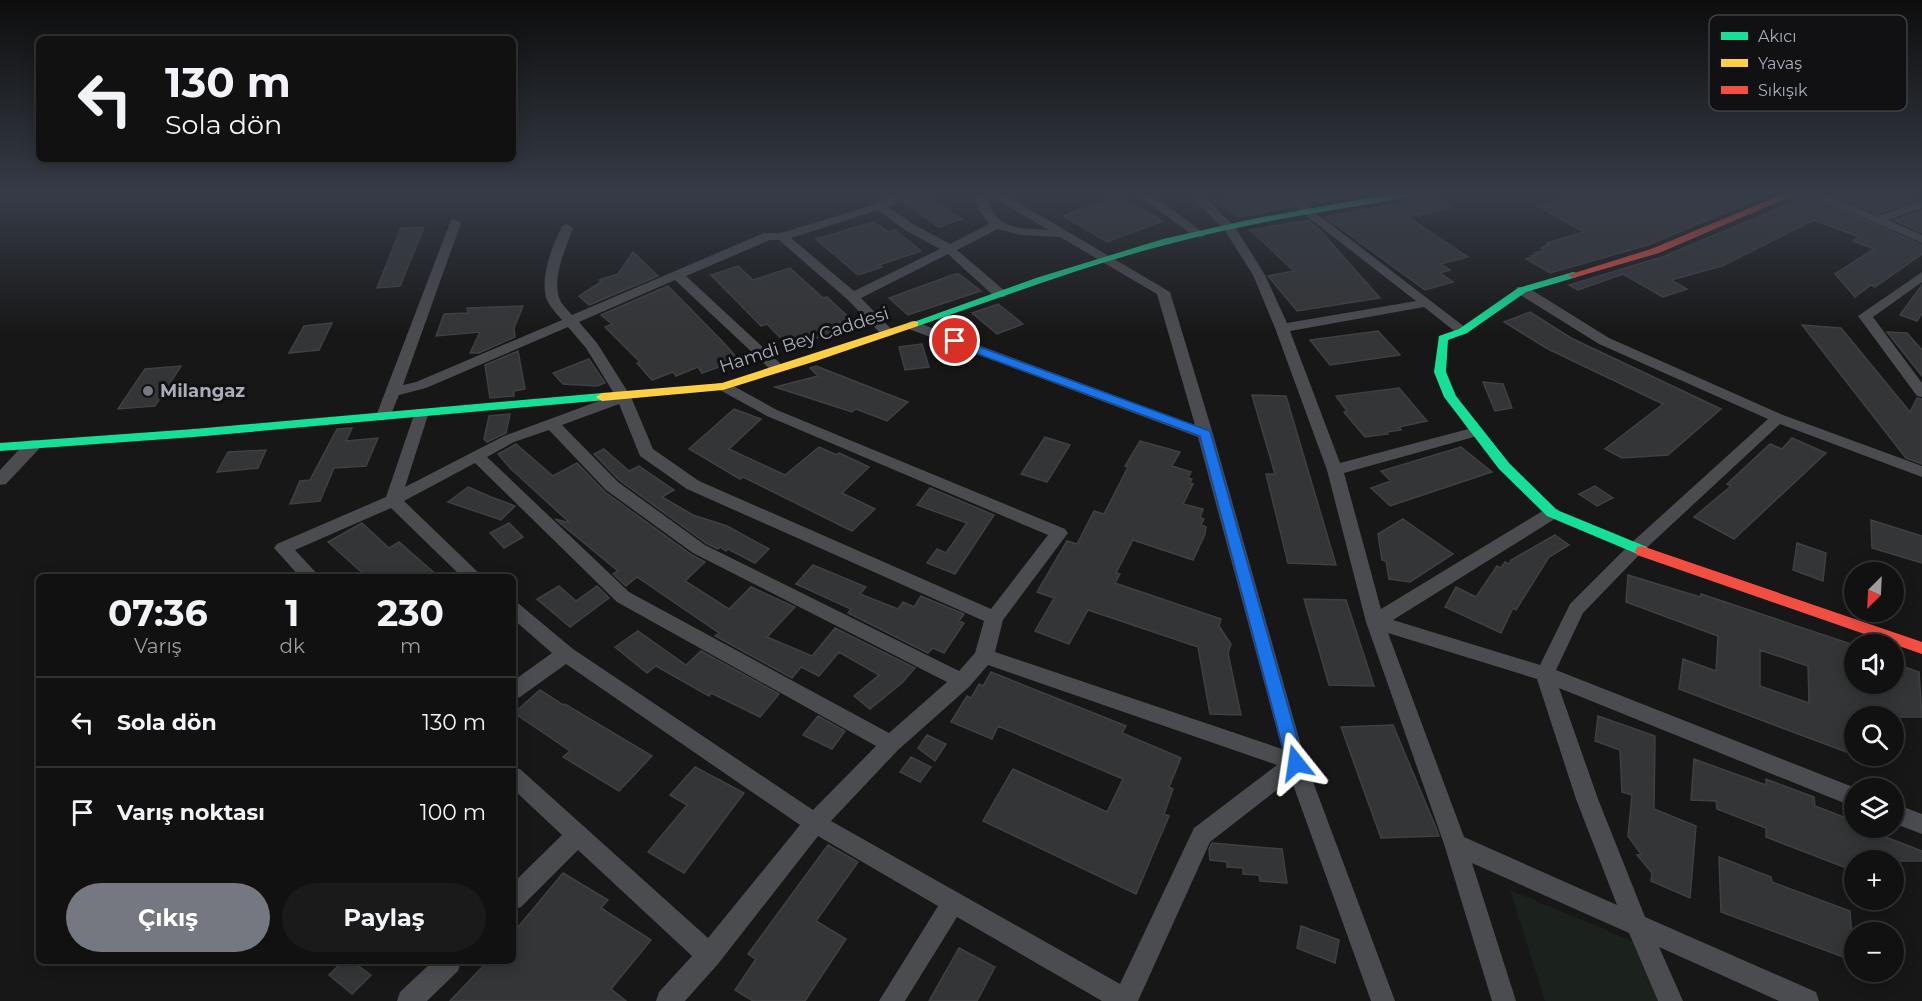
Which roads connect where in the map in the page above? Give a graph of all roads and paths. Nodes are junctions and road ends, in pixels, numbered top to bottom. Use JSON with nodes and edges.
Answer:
{"nodes":[{"id":1,"x":449,"y":241,"type":"edge"},
{"id":2,"x":563,"y":241,"type":"edge"},
{"id":3,"x":757,"y":241,"type":"edge"},
{"id":4,"x":786,"y":241,"type":"edge"},
{"id":5,"x":934,"y":241,"type":"edge"},
{"id":6,"x":964,"y":241,"type":"edge"},
{"id":7,"x":1075,"y":241,"type":"edge"},
{"id":8,"x":1174,"y":241,"type":"edge"},
{"id":9,"x":1238,"y":241,"type":"edge"},
{"id":10,"x":1345,"y":241,"type":"edge"},
{"id":11,"x":1680,"y":241,"type":"edge"},
{"id":12,"x":948,"y":248,"type":"junction"},
{"id":13,"x":1107,"y":259,"type":"junction"},
{"id":14,"x":677,"y":275,"type":"junction"},
{"id":15,"x":1919,"y":281,"type":"edge"},
{"id":16,"x":1522,"y":290,"type":"junction"},
{"id":17,"x":1000,"y":294,"type":"junction"},
{"id":18,"x":853,"y":297,"type":"junction"},
{"id":19,"x":1426,"y":303,"type":"junction"},
{"id":20,"x":569,"y":322,"type":"junction"},
{"id":21,"x":911,"y":325,"type":"junction"},
{"id":22,"x":1282,"y":328,"type":"junction"},
{"id":23,"x":1463,"y":331,"type":"junction"},
{"id":24,"x":888,"y":333,"type":"junction"},
{"id":25,"x":778,"y":369,"type":"junction"},
{"id":26,"x":723,"y":386,"type":"junction"},
{"id":27,"x":393,"y":392,"type":"junction"},
{"id":28,"x":1922,"y":393,"type":"edge"},
{"id":29,"x":624,"y":397,"type":"junction"},
{"id":30,"x":421,"y":412,"type":"junction"},
{"id":31,"x":384,"y":416,"type":"junction"},
{"id":32,"x":1778,"y":418,"type":"junction"},
{"id":33,"x":551,"y":423,"type":"junction"},
{"id":34,"x":1476,"y":432,"type":"junction"},
{"id":35,"x":1205,"y":434,"type":"junction"},
{"id":36,"x":33,"y":445,"type":"junction"},
{"id":37,"x":0,"y":447,"type":"edge"},
{"id":38,"x":476,"y":455,"type":"junction"},
{"id":39,"x":1335,"y":470,"type":"junction"},
{"id":40,"x":1922,"y":472,"type":"edge"},
{"id":41,"x":0,"y":480,"type":"edge"},
{"id":42,"x":393,"y":500,"type":"junction"},
{"id":43,"x":1552,"y":513,"type":"junction"},
{"id":44,"x":1635,"y":549,"type":"junction"},
{"id":45,"x":308,"y":574,"type":"edge"},
{"id":46,"x":471,"y":574,"type":"edge"},
{"id":47,"x":516,"y":612,"type":"edge"},
{"id":48,"x":994,"y":618,"type":"junction"},
{"id":49,"x":1375,"y":622,"type":"junction"},
{"id":50,"x":1922,"y":648,"type":"edge"},
{"id":51,"x":566,"y":654,"type":"junction"},
{"id":52,"x":984,"y":656,"type":"junction"},
{"id":53,"x":1545,"y":675,"type":"junction"},
{"id":54,"x":962,"y":681,"type":"junction"},
{"id":55,"x":516,"y":689,"type":"edge"},
{"id":56,"x":891,"y":744,"type":"junction"},
{"id":57,"x":1296,"y":763,"type":"junction"},
{"id":58,"x":516,"y":779,"type":"edge"},
{"id":59,"x":1844,"y":793,"type":"edge"},
{"id":60,"x":1904,"y":818,"type":"edge"},
{"id":61,"x":815,"y":823,"type":"junction"},
{"id":62,"x":1922,"y":825,"type":"edge"},
{"id":63,"x":578,"y":835,"type":"junction"},
{"id":64,"x":1455,"y":844,"type":"junction"},
{"id":65,"x":516,"y":896,"type":"edge"},
{"id":66,"x":952,"y":904,"type":"junction"},
{"id":67,"x":1636,"y":926,"type":"junction"},
{"id":68,"x":709,"y":955,"type":"junction"},
{"id":69,"x":447,"y":964,"type":"edge"},
{"id":70,"x":409,"y":1001,"type":"edge"},
{"id":71,"x":668,"y":1001,"type":"edge"},
{"id":72,"x":891,"y":1001,"type":"edge"},
{"id":73,"x":1125,"y":1001,"type":"edge"},
{"id":74,"x":1383,"y":1001,"type":"edge"},
{"id":75,"x":1504,"y":1001,"type":"edge"},
{"id":76,"x":1671,"y":1001,"type":"edge"},
{"id":77,"x":1807,"y":1001,"type":"edge"}],
"edges":[{"from":1,"to":27,"type":"street"},
{"from":2,"to":20,"type":"street"},
{"from":3,"to":14,"type":"street"},
{"from":4,"to":18,"type":"street"},
{"from":5,"to":12,"type":"street"},
{"from":6,"to":12,"type":"street"},
{"from":7,"to":13,"type":"street"},
{"from":8,"to":13,"type":"street","name":"Hamdi Bey Caddesi"},
{"from":9,"to":22,"type":"street"},
{"from":10,"to":19,"type":"street"},
{"from":11,"to":16,"type":"street"},
{"from":12,"to":17,"type":"street"},
{"from":12,"to":18,"type":"street"},
{"from":13,"to":17,"type":"street","name":"Hamdi Bey Caddesi"},
{"from":13,"to":35,"type":"street"},
{"from":14,"to":20,"type":"street"},
{"from":14,"to":25,"type":"street"},
{"from":15,"to":28,"type":"street"},
{"from":16,"to":23,"type":"street"},
{"from":16,"to":32,"type":"street"},
{"from":17,"to":21,"type":"street","name":"Hamdi Bey Caddesi"},
{"from":18,"to":24,"type":"street"},
{"from":19,"to":22,"type":"street"},
{"from":19,"to":23,"type":"street"},
{"from":20,"to":27,"type":"street"},
{"from":20,"to":29,"type":"street"},
{"from":21,"to":24,"type":"street","name":"Hamdi Bey Caddesi"},
{"from":21,"to":35,"type":"street"},
{"from":22,"to":39,"type":"street"},
{"from":23,"to":34,"type":"street"},
{"from":24,"to":25,"type":"street","name":"Hamdi Bey Caddesi"},
{"from":25,"to":26,"type":"street","name":"Hamdi Bey Caddesi"},
{"from":26,"to":29,"type":"street","name":"Hamdi Bey Caddesi"},
{"from":26,"to":48,"type":"street"},
{"from":27,"to":31,"type":"street"},
{"from":29,"to":30,"type":"street","name":"Hamdi Bey Caddesi"},
{"from":29,"to":33,"type":"street"},
{"from":29,"to":48,"type":"street"},
{"from":30,"to":31,"type":"street","name":"Hamdi Bey Caddesi"},
{"from":30,"to":42,"type":"street"},
{"from":31,"to":36,"type":"street","name":"Hamdi Bey Caddesi"},
{"from":32,"to":40,"type":"street"},
{"from":32,"to":44,"type":"street"},
{"from":33,"to":38,"type":"street"},
{"from":33,"to":54,"type":"street"},
{"from":34,"to":39,"type":"street"},
{"from":34,"to":43,"type":"street"},
{"from":35,"to":57,"type":"street"},
{"from":36,"to":37,"type":"street","name":"Hamdi Bey Caddesi"},
{"from":36,"to":41,"type":"street"},
{"from":38,"to":42,"type":"street"},
{"from":38,"to":56,"type":"street"},
{"from":39,"to":49,"type":"street"},
{"from":42,"to":45,"type":"street"},
{"from":42,"to":46,"type":"street"},
{"from":43,"to":44,"type":"street"},
{"from":43,"to":49,"type":"street"},
{"from":44,"to":50,"type":"street"},
{"from":44,"to":53,"type":"street"},
{"from":47,"to":51,"type":"street"},
{"from":48,"to":52,"type":"street"},
{"from":49,"to":53,"type":"street"},
{"from":49,"to":64,"type":"street"},
{"from":51,"to":55,"type":"street"},
{"from":51,"to":61,"type":"street"},
{"from":52,"to":54,"type":"street"},
{"from":52,"to":57,"type":"street"},
{"from":53,"to":59,"type":"street"},
{"from":53,"to":67,"type":"street"},
{"from":54,"to":56,"type":"street"},
{"from":56,"to":61,"type":"street"},
{"from":57,"to":73,"type":"street"},
{"from":57,"to":74,"type":"street"},
{"from":58,"to":63,"type":"street"},
{"from":60,"to":62,"type":"street"},
{"from":61,"to":66,"type":"street"},
{"from":61,"to":68,"type":"street"},
{"from":63,"to":65,"type":"street"},
{"from":63,"to":68,"type":"street"},
{"from":64,"to":67,"type":"street"},
{"from":64,"to":75,"type":"street"},
{"from":66,"to":72,"type":"street"},
{"from":66,"to":73,"type":"street"},
{"from":67,"to":76,"type":"street"},
{"from":67,"to":77,"type":"street"},
{"from":68,"to":71,"type":"street"},
{"from":69,"to":70,"type":"street"}]}
